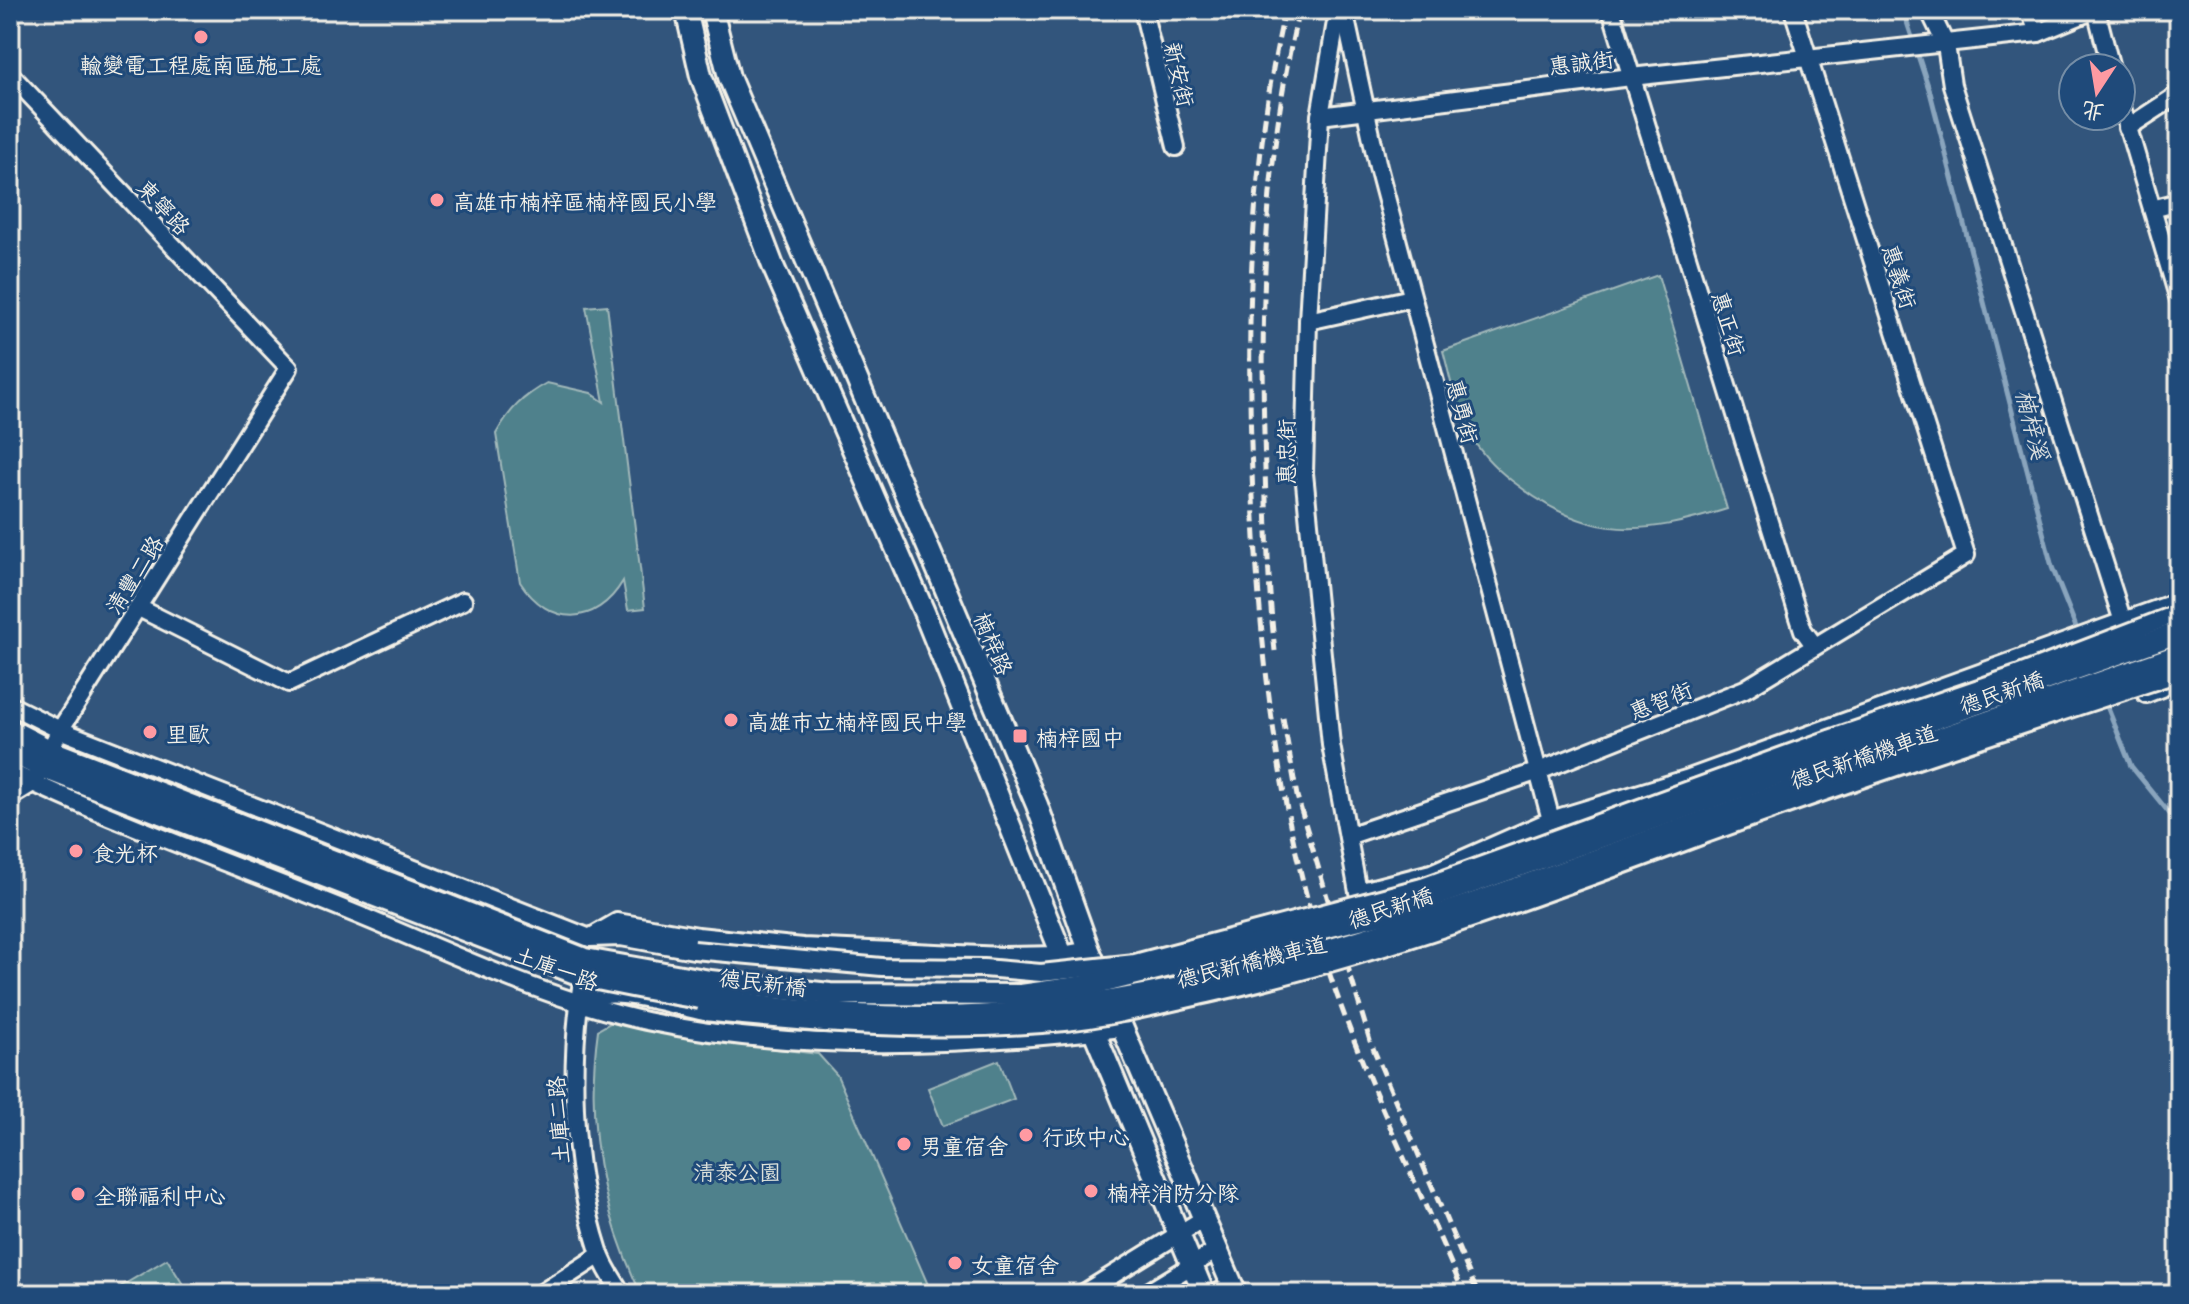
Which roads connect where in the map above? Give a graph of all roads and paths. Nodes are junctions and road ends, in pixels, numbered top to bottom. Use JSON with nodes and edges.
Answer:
{"nodes":[{"id":1,"x":686,"y":10,"type":"edge"},
{"id":2,"x":712,"y":10,"type":"edge"},
{"id":3,"x":1143,"y":10,"type":"edge"},
{"id":4,"x":1341,"y":10,"type":"edge"},
{"id":5,"x":1611,"y":10,"type":"edge"},
{"id":6,"x":1793,"y":10,"type":"edge"},
{"id":7,"x":1929,"y":10,"type":"edge"},
{"id":8,"x":2030,"y":10,"type":"edge"},
{"id":9,"x":2095,"y":10,"type":"edge"},
{"id":10,"x":2038,"y":33,"type":"junction"},
{"id":11,"x":1946,"y":45,"type":"junction"},
{"id":12,"x":2107,"y":52,"type":"edge"},
{"id":13,"x":1809,"y":59,"type":"junction"},
{"id":14,"x":10,"y":74,"type":"edge"},
{"id":15,"x":1631,"y":77,"type":"junction"},
{"id":16,"x":2179,"y":94,"type":"edge"},
{"id":17,"x":1365,"y":110,"type":"junction"},
{"id":18,"x":1320,"y":116,"type":"junction"},
{"id":19,"x":2137,"y":121,"type":"edge"},
{"id":20,"x":2128,"y":132,"type":"edge"},
{"id":21,"x":1176,"y":147,"type":"dead end"},
{"id":22,"x":2179,"y":202,"type":"edge"},
{"id":23,"x":2152,"y":209,"type":"junction"},
{"id":24,"x":1412,"y":298,"type":"junction"},
{"id":25,"x":2179,"y":300,"type":"edge"},
{"id":26,"x":1308,"y":321,"type":"junction"},
{"id":27,"x":289,"y":368,"type":"joint"},
{"id":28,"x":1966,"y":555,"type":"joint"},
{"id":29,"x":463,"y":601,"type":"dead end"},
{"id":30,"x":139,"y":608,"type":"junction"},
{"id":31,"x":2177,"y":619,"type":"edge"},
{"id":32,"x":2113,"y":623,"type":"junction"},
{"id":33,"x":1814,"y":645,"type":"junction"},
{"id":34,"x":2179,"y":655,"type":"edge"},
{"id":35,"x":2179,"y":673,"type":"edge"},
{"id":36,"x":2179,"y":681,"type":"edge"},
{"id":37,"x":10,"y":705,"type":"edge"},
{"id":38,"x":10,"y":730,"type":"edge"},
{"id":39,"x":60,"y":730,"type":"junction"},
{"id":40,"x":10,"y":751,"type":"edge"},
{"id":41,"x":41,"y":767,"type":"junction"},
{"id":42,"x":1539,"y":771,"type":"junction"},
{"id":43,"x":10,"y":772,"type":"edge"},
{"id":44,"x":10,"y":797,"type":"edge"},
{"id":45,"x":1551,"y":820,"type":"junction"},
{"id":46,"x":1348,"y":836,"type":"junction"},
{"id":47,"x":590,"y":938,"type":"junction"},
{"id":48,"x":1089,"y":950,"type":"junction"},
{"id":49,"x":1062,"y":955,"type":"junction"},
{"id":50,"x":584,"y":967,"type":"junction"},
{"id":51,"x":579,"y":1002,"type":"junction"},
{"id":52,"x":1122,"y":1028,"type":"junction"},
{"id":53,"x":1094,"y":1031,"type":"junction"},
{"id":54,"x":1203,"y":1219,"type":"junction"},
{"id":55,"x":1178,"y":1233,"type":"junction"},
{"id":56,"x":1217,"y":1250,"type":"junction"},
{"id":57,"x":600,"y":1255,"type":"junction"},
{"id":58,"x":1191,"y":1264,"type":"junction"},
{"id":59,"x":10,"y":1284,"type":"edge"},
{"id":60,"x":1228,"y":1291,"type":"edge"},
{"id":61,"x":17,"y":1294,"type":"edge"},
{"id":62,"x":540,"y":1294,"type":"edge"},
{"id":63,"x":622,"y":1294,"type":"edge"},
{"id":64,"x":1082,"y":1294,"type":"edge"},
{"id":65,"x":1145,"y":1294,"type":"edge"},
{"id":66,"x":1204,"y":1294,"type":"edge"}],
"edges":[{"from":1,"to":49,"type":"street"},
{"from":2,"to":48,"type":"street","name":"楠梓路"},
{"from":3,"to":21,"type":"street","name":"新安街"},
{"from":4,"to":17,"type":"street","name":"惠勇街"},
{"from":4,"to":18,"type":"street","name":"惠忠街"},
{"from":5,"to":15,"type":"street","name":"惠正街"},
{"from":6,"to":13,"type":"street","name":"惠義街"},
{"from":7,"to":11,"type":"street"},
{"from":8,"to":10,"type":"street"},
{"from":9,"to":10,"type":"street","name":"惠誠街"},
{"from":9,"to":12,"type":"street"},
{"from":10,"to":11,"type":"street","name":"惠誠街"},
{"from":11,"to":13,"type":"street","name":"惠誠街"},
{"from":11,"to":32,"type":"street"},
{"from":13,"to":15,"type":"street","name":"惠誠街"},
{"from":13,"to":28,"type":"street","name":"惠義街"},
{"from":14,"to":27,"type":"street","name":"東寧路"},
{"from":15,"to":17,"type":"street","name":"惠誠街"},
{"from":15,"to":33,"type":"street","name":"惠正街"},
{"from":16,"to":19,"type":"street"},
{"from":17,"to":18,"type":"street","name":"惠誠街"},
{"from":17,"to":24,"type":"street","name":"惠勇街"},
{"from":18,"to":26,"type":"street","name":"惠忠街"},
{"from":20,"to":23,"type":"street"},
{"from":22,"to":23,"type":"street"},
{"from":23,"to":25,"type":"street"},
{"from":24,"to":26,"type":"street"},
{"from":24,"to":42,"type":"street","name":"惠勇街"},
{"from":26,"to":46,"type":"street","name":"惠忠街"},
{"from":27,"to":30,"type":"street","name":"清豐二路"},
{"from":28,"to":33,"type":"street","name":"惠智街"},
{"from":29,"to":30,"type":"street"},
{"from":30,"to":39,"type":"street","name":"清豐二路"},
{"from":31,"to":32,"type":"street"},
{"from":31,"to":47,"type":"street","name":"德民新橋機車道","bridge":true},
{"from":31,"to":50,"type":"street","name":"德民新橋","bridge":true},
{"from":32,"to":36,"type":"street"},
{"from":32,"to":45,"type":"street"},
{"from":33,"to":42,"type":"street","name":"惠智街"},
{"from":34,"to":50,"type":"street","name":"德民新橋","bridge":true},
{"from":35,"to":51,"type":"street","name":"德民新橋機車道","bridge":true},
{"from":37,"to":39,"type":"street","name":"土庫一路"},
{"from":38,"to":41,"type":"street","name":"土庫一路"},
{"from":39,"to":41,"type":"street","name":"清豐二路"},
{"from":39,"to":47,"type":"street","name":"土庫一路"},
{"from":40,"to":41,"type":"street","name":"土庫一路"},
{"from":41,"to":43,"type":"street","name":"土庫一路"},
{"from":41,"to":44,"type":"street","name":"清豐二路"},
{"from":41,"to":50,"type":"street","name":"土庫一路"},
{"from":41,"to":51,"type":"street","name":"土庫一路"},
{"from":42,"to":45,"type":"street","name":"惠勇街"},
{"from":42,"to":46,"type":"street","name":"惠智街"},
{"from":45,"to":46,"type":"street","name":"惠忠街"},
{"from":47,"to":49,"type":"street","name":"土庫一路"},
{"from":47,"to":50,"type":"street","name":"土庫二路"},
{"from":48,"to":49,"type":"street","name":"土庫一路"},
{"from":48,"to":52,"type":"street","name":"楠梓路"},
{"from":49,"to":53,"type":"street"},
{"from":50,"to":51,"type":"street","name":"土庫二路"},
{"from":51,"to":53,"type":"street","name":"土庫一路"},
{"from":51,"to":57,"type":"street","name":"土庫二路"},
{"from":52,"to":53,"type":"street","name":"土庫一路"},
{"from":52,"to":54,"type":"street","name":"楠梓路"},
{"from":53,"to":55,"type":"street"},
{"from":54,"to":55,"type":"street"},
{"from":54,"to":56,"type":"street","name":"楠梓路"},
{"from":55,"to":58,"type":"street"},
{"from":55,"to":64,"type":"street"},
{"from":56,"to":58,"type":"street"},
{"from":56,"to":60,"type":"street","name":"楠梓路"},
{"from":57,"to":62,"type":"street"},
{"from":57,"to":63,"type":"street","name":"土庫二路"},
{"from":58,"to":65,"type":"street"},
{"from":58,"to":66,"type":"street"},
{"from":59,"to":61,"type":"street"}]}
